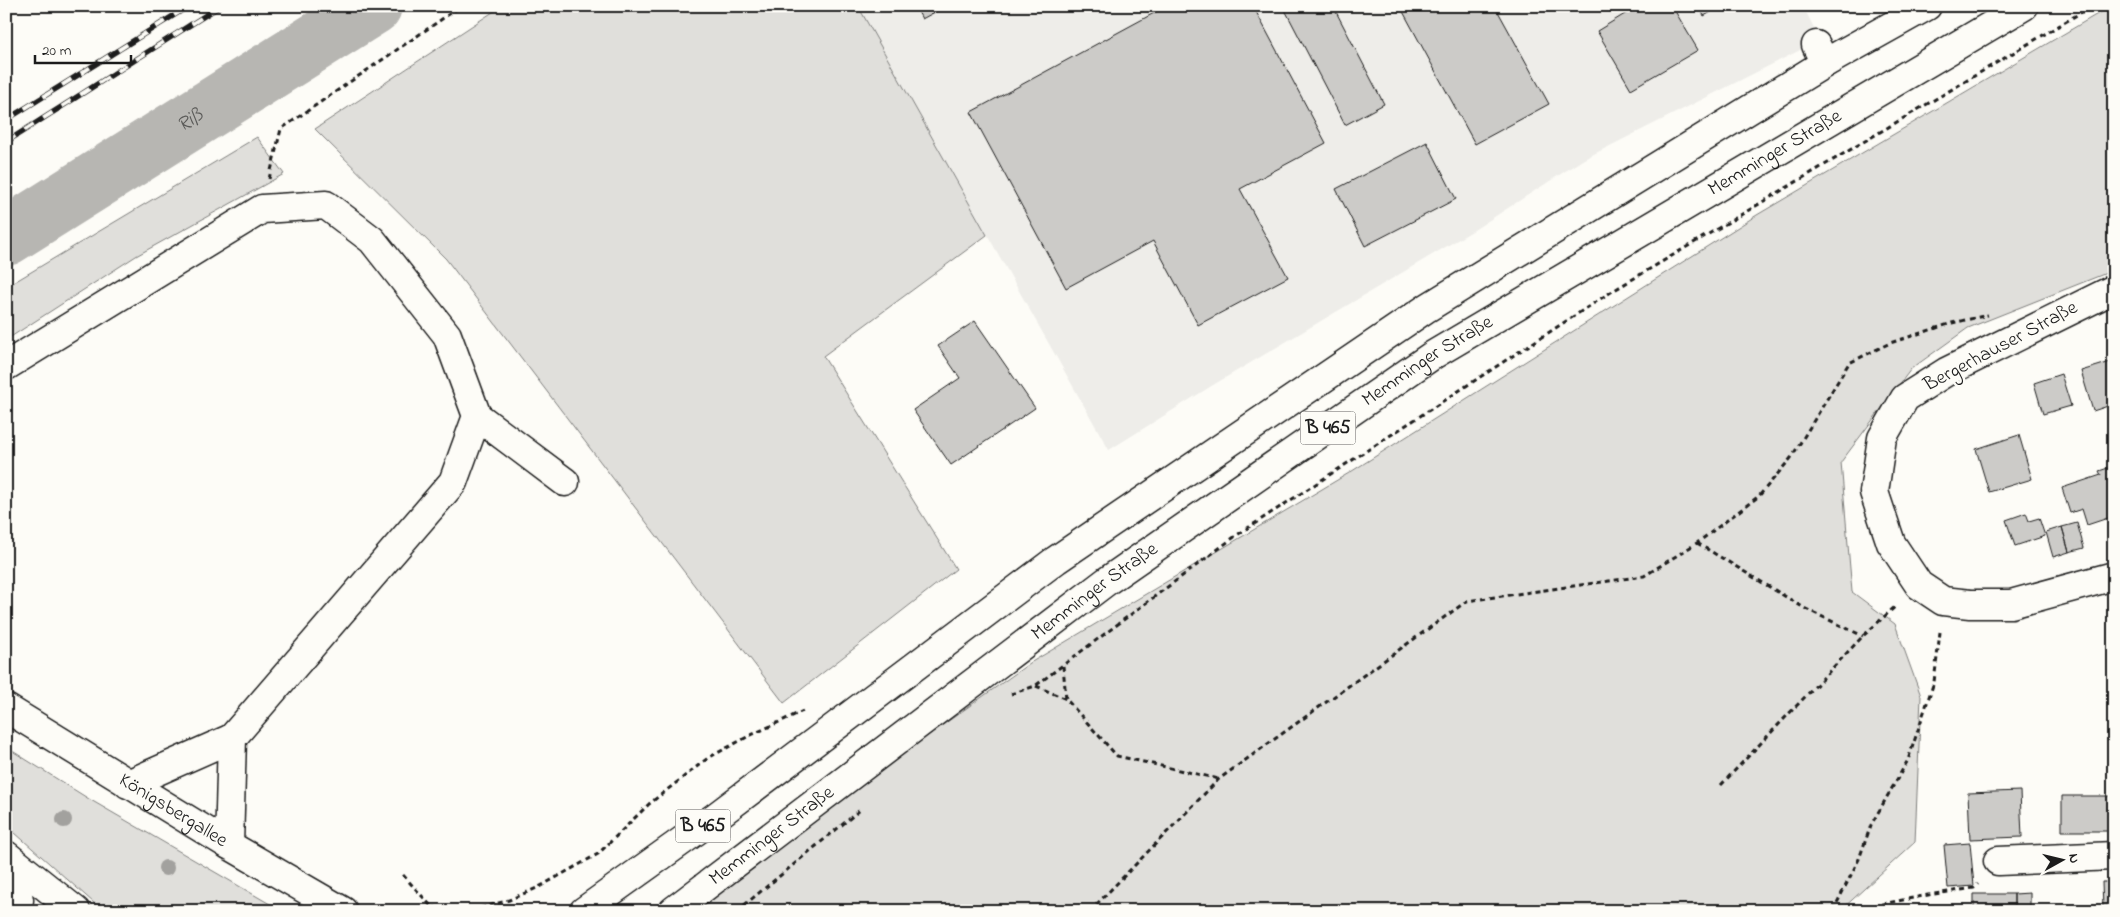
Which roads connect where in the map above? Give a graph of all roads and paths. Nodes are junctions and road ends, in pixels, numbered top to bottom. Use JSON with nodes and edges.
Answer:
{"nodes":[{"id":1,"x":461,"y":6,"type":"edge"},
{"id":2,"x":1927,"y":6,"type":"edge"},
{"id":3,"x":2024,"y":6,"type":"edge"},
{"id":4,"x":2092,"y":6,"type":"edge"},
{"id":5,"x":262,"y":209,"type":"junction"},
{"id":6,"x":2114,"y":289,"type":"edge"},
{"id":7,"x":1997,"y":313,"type":"dead end"},
{"id":8,"x":6,"y":366,"type":"edge"},
{"id":9,"x":477,"y":416,"type":"junction"},
{"id":10,"x":565,"y":482,"type":"dead end"},
{"id":11,"x":1697,"y":543,"type":"junction"},
{"id":12,"x":2114,"y":576,"type":"edge"},
{"id":13,"x":1919,"y":584,"type":"junction"},
{"id":14,"x":1943,"y":601,"type":"junction"},
{"id":15,"x":1863,"y":636,"type":"junction"},
{"id":16,"x":1063,"y":666,"type":"junction"},
{"id":17,"x":1035,"y":686,"type":"junction"},
{"id":18,"x":1004,"y":697,"type":"dead end"},
{"id":19,"x":1066,"y":699,"type":"junction"},
{"id":20,"x":6,"y":708,"type":"edge"},
{"id":21,"x":232,"y":738,"type":"junction"},
{"id":22,"x":1219,"y":779,"type":"junction"},
{"id":23,"x":128,"y":784,"type":"junction"},
{"id":24,"x":1721,"y":786,"type":"dead end"},
{"id":25,"x":866,"y":805,"type":"dead end"},
{"id":26,"x":229,"y":845,"type":"junction"},
{"id":27,"x":2114,"y":856,"type":"edge"},
{"id":28,"x":9,"y":857,"type":"edge"},
{"id":29,"x":1998,"y":861,"type":"joint"},
{"id":30,"x":403,"y":875,"type":"dead end"},
{"id":31,"x":589,"y":907,"type":"edge"},
{"id":32,"x":17,"y":911,"type":"edge"},
{"id":33,"x":76,"y":911,"type":"edge"},
{"id":34,"x":343,"y":911,"type":"edge"},
{"id":35,"x":440,"y":911,"type":"edge"},
{"id":36,"x":568,"y":911,"type":"edge"},
{"id":37,"x":673,"y":911,"type":"edge"},
{"id":38,"x":736,"y":911,"type":"edge"},
{"id":39,"x":1090,"y":911,"type":"edge"},
{"id":40,"x":1833,"y":911,"type":"edge"},
{"id":41,"x":1846,"y":911,"type":"edge"}],
"edges":[{"from":1,"to":5,"type":"path"},
{"from":2,"to":31,"type":"main road","number":"B 465"},
{"from":3,"to":37,"type":"main road","name":"Memminger Straße","number":"B 465"},
{"from":4,"to":16,"type":"path"},
{"from":5,"to":8,"type":"main road"},
{"from":5,"to":9,"type":"main road"},
{"from":6,"to":13,"type":"main road","name":"Bergerhauser Straße"},
{"from":7,"to":11,"type":"path"},
{"from":9,"to":10,"type":"main road"},
{"from":9,"to":21,"type":"main road"},
{"from":11,"to":15,"type":"path"},
{"from":11,"to":22,"type":"path"},
{"from":12,"to":14,"type":"main road","name":"Bergerhauser Straße"},
{"from":13,"to":14,"type":"main road","name":"Bergerhauser Straße"},
{"from":13,"to":15,"type":"path"},
{"from":14,"to":40,"type":"path"},
{"from":15,"to":24,"type":"path"},
{"from":16,"to":17,"type":"path"},
{"from":16,"to":19,"type":"path"},
{"from":17,"to":18,"type":"path"},
{"from":17,"to":19,"type":"path"},
{"from":19,"to":22,"type":"path"},
{"from":20,"to":23,"type":"main road","name":"Königsbergallee"},
{"from":21,"to":23,"type":"main road"},
{"from":21,"to":26,"type":"main road"},
{"from":22,"to":39,"type":"path"},
{"from":23,"to":26,"type":"main road","name":"Königsbergallee"},
{"from":25,"to":38,"type":"path"},
{"from":26,"to":34,"type":"main road","name":"Königsbergallee"},
{"from":27,"to":29,"type":"main road"},
{"from":28,"to":32,"type":"main road"},
{"from":28,"to":33,"type":"main road"},
{"from":29,"to":41,"type":"path"},
{"from":30,"to":35,"type":"path"},
{"from":31,"to":36,"type":"main road"}]}
